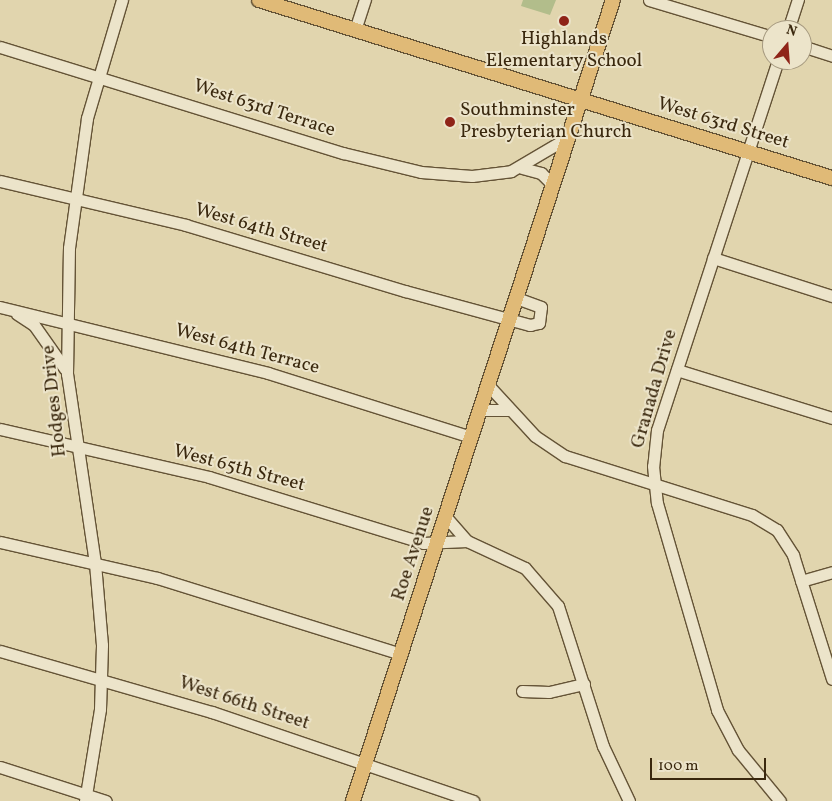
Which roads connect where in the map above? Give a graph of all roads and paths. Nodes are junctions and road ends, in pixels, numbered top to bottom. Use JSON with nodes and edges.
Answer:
{"nodes":[{"id":1,"x":122,"y":0,"type":"edge"},
{"id":2,"x":258,"y":0,"type":"edge"},
{"id":3,"x":365,"y":0,"type":"edge"},
{"id":4,"x":613,"y":0,"type":"edge"},
{"id":5,"x":649,"y":0,"type":"edge"},
{"id":6,"x":798,"y":0,"type":"edge"},
{"id":7,"x":791,"y":20,"type":"edge"},
{"id":8,"x":355,"y":30,"type":"junction"},
{"id":9,"x":762,"y":34,"type":"edge"},
{"id":10,"x":0,"y":47,"type":"edge"},
{"id":11,"x":812,"y":49,"type":"edge"},
{"id":12,"x":832,"y":56,"type":"edge"},
{"id":13,"x":775,"y":70,"type":"edge"},
{"id":14,"x":99,"y":74,"type":"junction"},
{"id":15,"x":580,"y":101,"type":"junction"},
{"id":16,"x":567,"y":138,"type":"junction"},
{"id":17,"x":748,"y":151,"type":"junction"},
{"id":18,"x":522,"y":168,"type":"junction"},
{"id":19,"x":832,"y":178,"type":"edge"},
{"id":20,"x":0,"y":181,"type":"edge"},
{"id":21,"x":552,"y":184,"type":"junction"},
{"id":22,"x":73,"y":198,"type":"junction"},
{"id":23,"x":713,"y":258,"type":"junction"},
{"id":24,"x":832,"y":296,"type":"edge"},
{"id":25,"x":516,"y":298,"type":"junction"},
{"id":26,"x":5,"y":308,"type":"edge"},
{"id":27,"x":510,"y":319,"type":"junction"},
{"id":28,"x":66,"y":321,"type":"junction"},
{"id":29,"x":677,"y":370,"type":"junction"},
{"id":30,"x":67,"y":374,"type":"junction"},
{"id":31,"x":488,"y":385,"type":"junction"},
{"id":32,"x":480,"y":410,"type":"junction"},
{"id":33,"x":510,"y":410,"type":"junction"},
{"id":34,"x":832,"y":418,"type":"edge"},
{"id":35,"x":0,"y":429,"type":"edge"},
{"id":36,"x":471,"y":437,"type":"junction"},
{"id":37,"x":77,"y":449,"type":"junction"},
{"id":38,"x":655,"y":484,"type":"junction"},
{"id":39,"x":446,"y":517,"type":"junction"},
{"id":40,"x":467,"y":540,"type":"junction"},
{"id":41,"x":0,"y":542,"type":"edge"},
{"id":42,"x":436,"y":544,"type":"junction"},
{"id":43,"x":95,"y":563,"type":"junction"},
{"id":44,"x":832,"y":572,"type":"edge"},
{"id":45,"x":801,"y":581,"type":"junction"},
{"id":46,"x":0,"y":652,"type":"edge"},
{"id":47,"x":401,"y":654,"type":"junction"},
{"id":48,"x":102,"y":679,"type":"junction"},
{"id":49,"x":832,"y":679,"type":"edge"},
{"id":50,"x":584,"y":684,"type":"junction"},
{"id":51,"x":522,"y":691,"type":"dead end"},
{"id":52,"x":366,"y":762,"type":"junction"},
{"id":53,"x":0,"y":767,"type":"edge"},
{"id":54,"x":86,"y":798,"type":"edge"},
{"id":55,"x":106,"y":801,"type":"edge"},
{"id":56,"x":353,"y":801,"type":"edge"},
{"id":57,"x":473,"y":801,"type":"edge"},
{"id":58,"x":629,"y":801,"type":"edge"},
{"id":59,"x":780,"y":801,"type":"edge"}],
"edges":[{"from":1,"to":14,"type":"street","name":"Hodges Drive"},
{"from":2,"to":8,"type":"main road","name":"West 63rd Street"},
{"from":3,"to":8,"type":"street"},
{"from":4,"to":15,"type":"main road","name":"Roe Avenue"},
{"from":5,"to":9,"type":"street"},
{"from":6,"to":7,"type":"street"},
{"from":8,"to":15,"type":"main road","name":"West 63rd Street"},
{"from":10,"to":14,"type":"street","name":"West 63rd Terrace"},
{"from":11,"to":12,"type":"street"},
{"from":13,"to":17,"type":"street","name":"Granada Drive"},
{"from":14,"to":18,"type":"street","name":"West 63rd Terrace"},
{"from":14,"to":22,"type":"street","name":"Hodges Drive"},
{"from":15,"to":16,"type":"main road","name":"Roe Avenue"},
{"from":15,"to":17,"type":"main road","name":"West 63rd Street"},
{"from":16,"to":18,"type":"street","name":"West 63rd Terrace"},
{"from":16,"to":21,"type":"main road","name":"Roe Avenue"},
{"from":17,"to":19,"type":"main road","name":"West 63rd Street"},
{"from":17,"to":23,"type":"street","name":"Granada Drive"},
{"from":18,"to":21,"type":"street"},
{"from":20,"to":22,"type":"street","name":"West 64th Street"},
{"from":21,"to":25,"type":"main road","name":"Roe Avenue"},
{"from":22,"to":27,"type":"street","name":"West 64th Street"},
{"from":22,"to":28,"type":"street","name":"Hodges Drive"},
{"from":23,"to":24,"type":"street"},
{"from":23,"to":29,"type":"street","name":"Granada Drive"},
{"from":25,"to":27,"type":"main road","name":"Roe Avenue"},
{"from":25,"to":27,"type":"street"},
{"from":26,"to":28,"type":"street","name":"West 64th Terrace"},
{"from":26,"to":30,"type":"street","name":"West 64th Terrace"},
{"from":27,"to":31,"type":"main road","name":"Roe Avenue"},
{"from":28,"to":30,"type":"street","name":"Hodges Drive"},
{"from":28,"to":36,"type":"street","name":"West 64th Terrace"},
{"from":29,"to":34,"type":"street"},
{"from":29,"to":38,"type":"street","name":"Granada Drive"},
{"from":30,"to":37,"type":"street","name":"Hodges Drive"},
{"from":31,"to":32,"type":"main road","name":"Roe Avenue"},
{"from":31,"to":33,"type":"street"},
{"from":32,"to":33,"type":"street"},
{"from":32,"to":36,"type":"main road","name":"Roe Avenue"},
{"from":33,"to":38,"type":"street"},
{"from":35,"to":37,"type":"street","name":"West 65th Street"},
{"from":36,"to":39,"type":"main road","name":"Roe Avenue"},
{"from":37,"to":42,"type":"street","name":"West 65th Street"},
{"from":37,"to":43,"type":"street","name":"Hodges Drive"},
{"from":38,"to":45,"type":"street"},
{"from":38,"to":59,"type":"street","name":"Granada Drive"},
{"from":39,"to":40,"type":"street"},
{"from":39,"to":42,"type":"main road","name":"Roe Avenue"},
{"from":40,"to":42,"type":"street","name":"West 65th Street"},
{"from":40,"to":50,"type":"street"},
{"from":41,"to":43,"type":"street"},
{"from":42,"to":47,"type":"main road","name":"Roe Avenue"},
{"from":43,"to":47,"type":"street"},
{"from":43,"to":48,"type":"street","name":"Hodges Drive"},
{"from":44,"to":45,"type":"street"},
{"from":45,"to":49,"type":"street"},
{"from":46,"to":48,"type":"street","name":"West 66th Street"},
{"from":47,"to":52,"type":"main road","name":"Roe Avenue"},
{"from":48,"to":52,"type":"street","name":"West 66th Street"},
{"from":48,"to":54,"type":"street","name":"Hodges Drive"},
{"from":50,"to":51,"type":"street"},
{"from":50,"to":58,"type":"street"},
{"from":52,"to":56,"type":"main road","name":"Roe Avenue"},
{"from":52,"to":57,"type":"street","name":"West 66th Street"},
{"from":53,"to":54,"type":"street"},
{"from":54,"to":55,"type":"street"}]}
